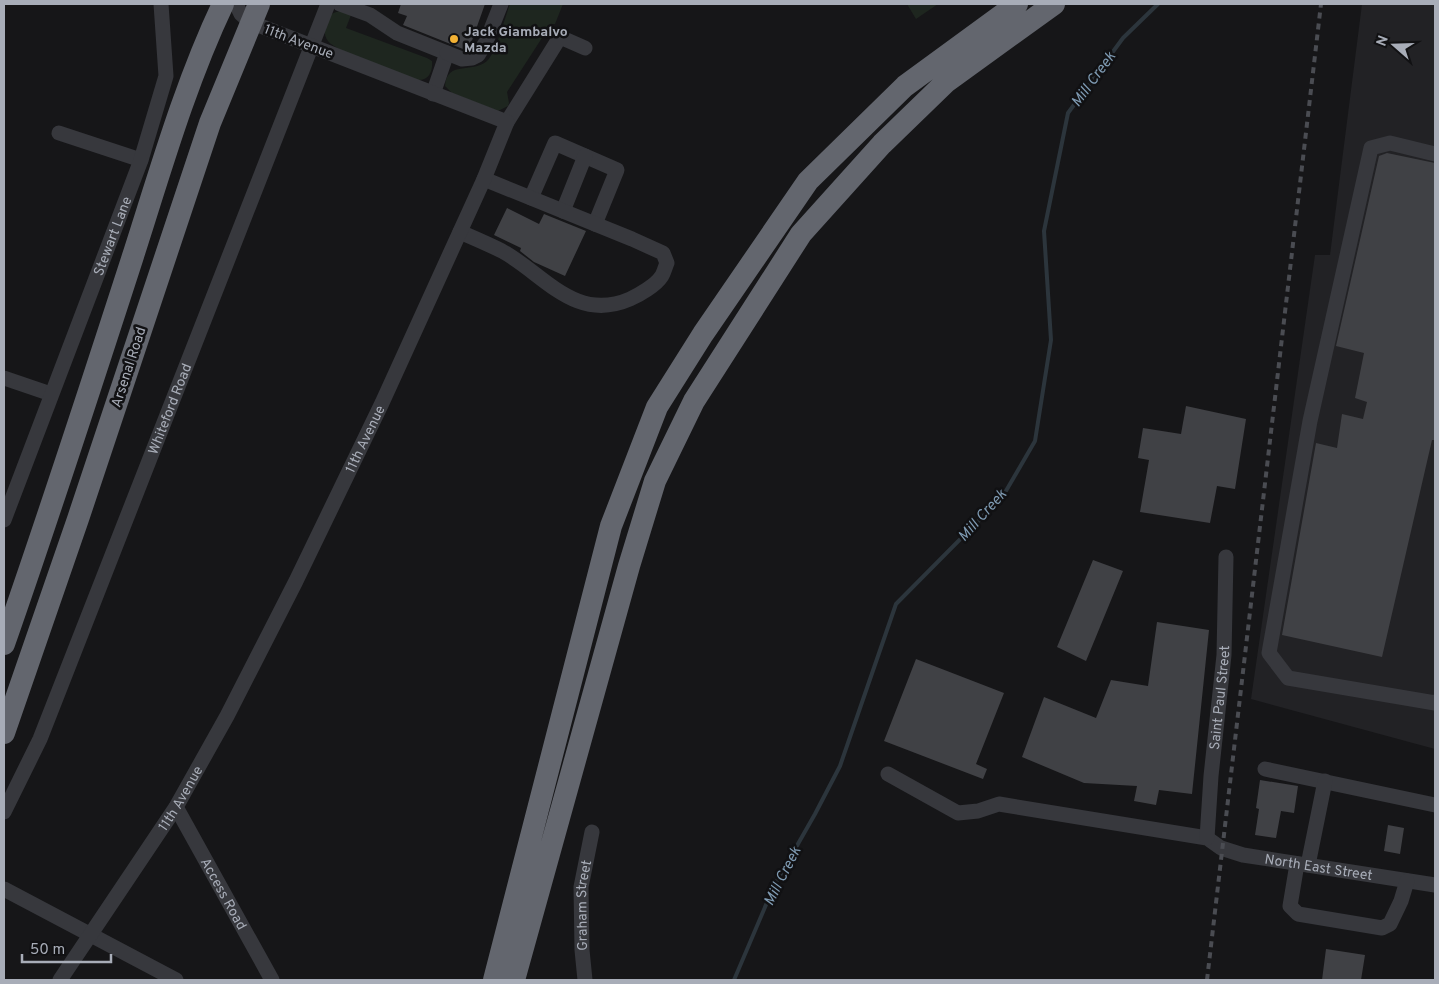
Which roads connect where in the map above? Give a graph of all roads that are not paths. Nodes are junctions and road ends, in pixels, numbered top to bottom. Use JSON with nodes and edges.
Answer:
{"nodes":[{"id":1,"x":160,"y":4,"type":"edge"},
{"id":2,"x":223,"y":4,"type":"edge"},
{"id":3,"x":236,"y":4,"type":"edge"},
{"id":4,"x":328,"y":4,"type":"edge"},
{"id":5,"x":340,"y":4,"type":"edge"},
{"id":6,"x":501,"y":4,"type":"edge"},
{"id":7,"x":1017,"y":4,"type":"edge"},
{"id":8,"x":1054,"y":4,"type":"edge"},
{"id":9,"x":372,"y":10,"type":"edge"},
{"id":10,"x":254,"y":13,"type":"edge"},
{"id":11,"x":312,"y":46,"type":"junction"},
{"id":12,"x":585,"y":48,"type":"dead end"},
{"id":13,"x":447,"y":53,"type":"junction"},
{"id":14,"x":433,"y":94,"type":"junction"},
{"id":15,"x":506,"y":122,"type":"junction"},
{"id":16,"x":59,"y":133,"type":"dead end"},
{"id":17,"x":1435,"y":154,"type":"edge"},
{"id":18,"x":585,"y":156,"type":"junction"},
{"id":19,"x":141,"y":160,"type":"junction"},
{"id":20,"x":484,"y":179,"type":"junction"},
{"id":21,"x":531,"y":198,"type":"junction"},
{"id":22,"x":563,"y":211,"type":"junction"},
{"id":23,"x":594,"y":224,"type":"junction"},
{"id":24,"x":460,"y":232,"type":"junction"},
{"id":25,"x":4,"y":378,"type":"edge"},
{"id":26,"x":51,"y":394,"type":"junction"},
{"id":27,"x":4,"y":520,"type":"edge"},
{"id":28,"x":1226,"y":557,"type":"dead end"},
{"id":29,"x":4,"y":644,"type":"edge"},
{"id":30,"x":1435,"y":702,"type":"edge"},
{"id":31,"x":4,"y":733,"type":"edge"},
{"id":32,"x":1265,"y":769,"type":"dead end"},
{"id":33,"x":888,"y":774,"type":"dead end"},
{"id":34,"x":1325,"y":781,"type":"junction"},
{"id":35,"x":1435,"y":805,"type":"edge"},
{"id":36,"x":176,"y":807,"type":"junction"},
{"id":37,"x":4,"y":812,"type":"edge"},
{"id":38,"x":592,"y":832,"type":"dead end"},
{"id":39,"x":1207,"y":838,"type":"junction"},
{"id":40,"x":1303,"y":864,"type":"junction"},
{"id":41,"x":1408,"y":880,"type":"junction"},
{"id":42,"x":1435,"y":885,"type":"edge"},
{"id":43,"x":4,"y":889,"type":"edge"},
{"id":44,"x":90,"y":936,"type":"junction"},
{"id":45,"x":60,"y":980,"type":"edge"},
{"id":46,"x":176,"y":980,"type":"edge"},
{"id":47,"x":272,"y":980,"type":"edge"},
{"id":48,"x":494,"y":980,"type":"edge"},
{"id":49,"x":514,"y":980,"type":"edge"},
{"id":50,"x":585,"y":980,"type":"edge"}],
"edges":[{"from":1,"to":19,"type":"street","name":"Stewart Lane"},
{"from":2,"to":29,"type":"highway"},
{"from":3,"to":10,"type":"street"},
{"from":4,"to":11,"type":"street","name":"Whiteford Road"},
{"from":5,"to":9,"type":"street"},
{"from":6,"to":13,"type":"street"},
{"from":7,"to":48,"type":"highway"},
{"from":8,"to":49,"type":"highway"},
{"from":9,"to":13,"type":"street"},
{"from":10,"to":11,"type":"street","name":"11th Avenue"},
{"from":10,"to":31,"type":"highway","name":"Arsenal Road"},
{"from":11,"to":14,"type":"street","name":"11th Avenue"},
{"from":11,"to":37,"type":"street","name":"Whiteford Road"},
{"from":12,"to":15,"type":"street"},
{"from":13,"to":14,"type":"street"},
{"from":14,"to":15,"type":"street","name":"11th Avenue"},
{"from":15,"to":20,"type":"street","name":"11th Avenue"},
{"from":16,"to":19,"type":"street"},
{"from":17,"to":30,"type":"street"},
{"from":18,"to":21,"type":"street"},
{"from":18,"to":22,"type":"street"},
{"from":18,"to":23,"type":"street"},
{"from":19,"to":26,"type":"street","name":"Stewart Lane"},
{"from":20,"to":21,"type":"street"},
{"from":20,"to":24,"type":"street","name":"11th Avenue"},
{"from":21,"to":22,"type":"street"},
{"from":22,"to":23,"type":"street"},
{"from":23,"to":24,"type":"street"},
{"from":24,"to":36,"type":"street","name":"11th Avenue"},
{"from":25,"to":26,"type":"street"},
{"from":26,"to":27,"type":"street","name":"Stewart Lane"},
{"from":28,"to":39,"type":"street","name":"Saint Paul Street"},
{"from":32,"to":34,"type":"street"},
{"from":33,"to":39,"type":"street"},
{"from":34,"to":35,"type":"street"},
{"from":34,"to":40,"type":"street"},
{"from":36,"to":44,"type":"street","name":"11th Avenue"},
{"from":36,"to":47,"type":"street","name":"Access Road"},
{"from":38,"to":50,"type":"street","name":"Graham Street"},
{"from":39,"to":40,"type":"street","name":"North East Street"},
{"from":40,"to":41,"type":"street","name":"North East Street"},
{"from":40,"to":41,"type":"street"},
{"from":41,"to":42,"type":"street","name":"North East Street"},
{"from":43,"to":44,"type":"street"},
{"from":44,"to":45,"type":"street","name":"11th Avenue"},
{"from":44,"to":46,"type":"street"}]}
